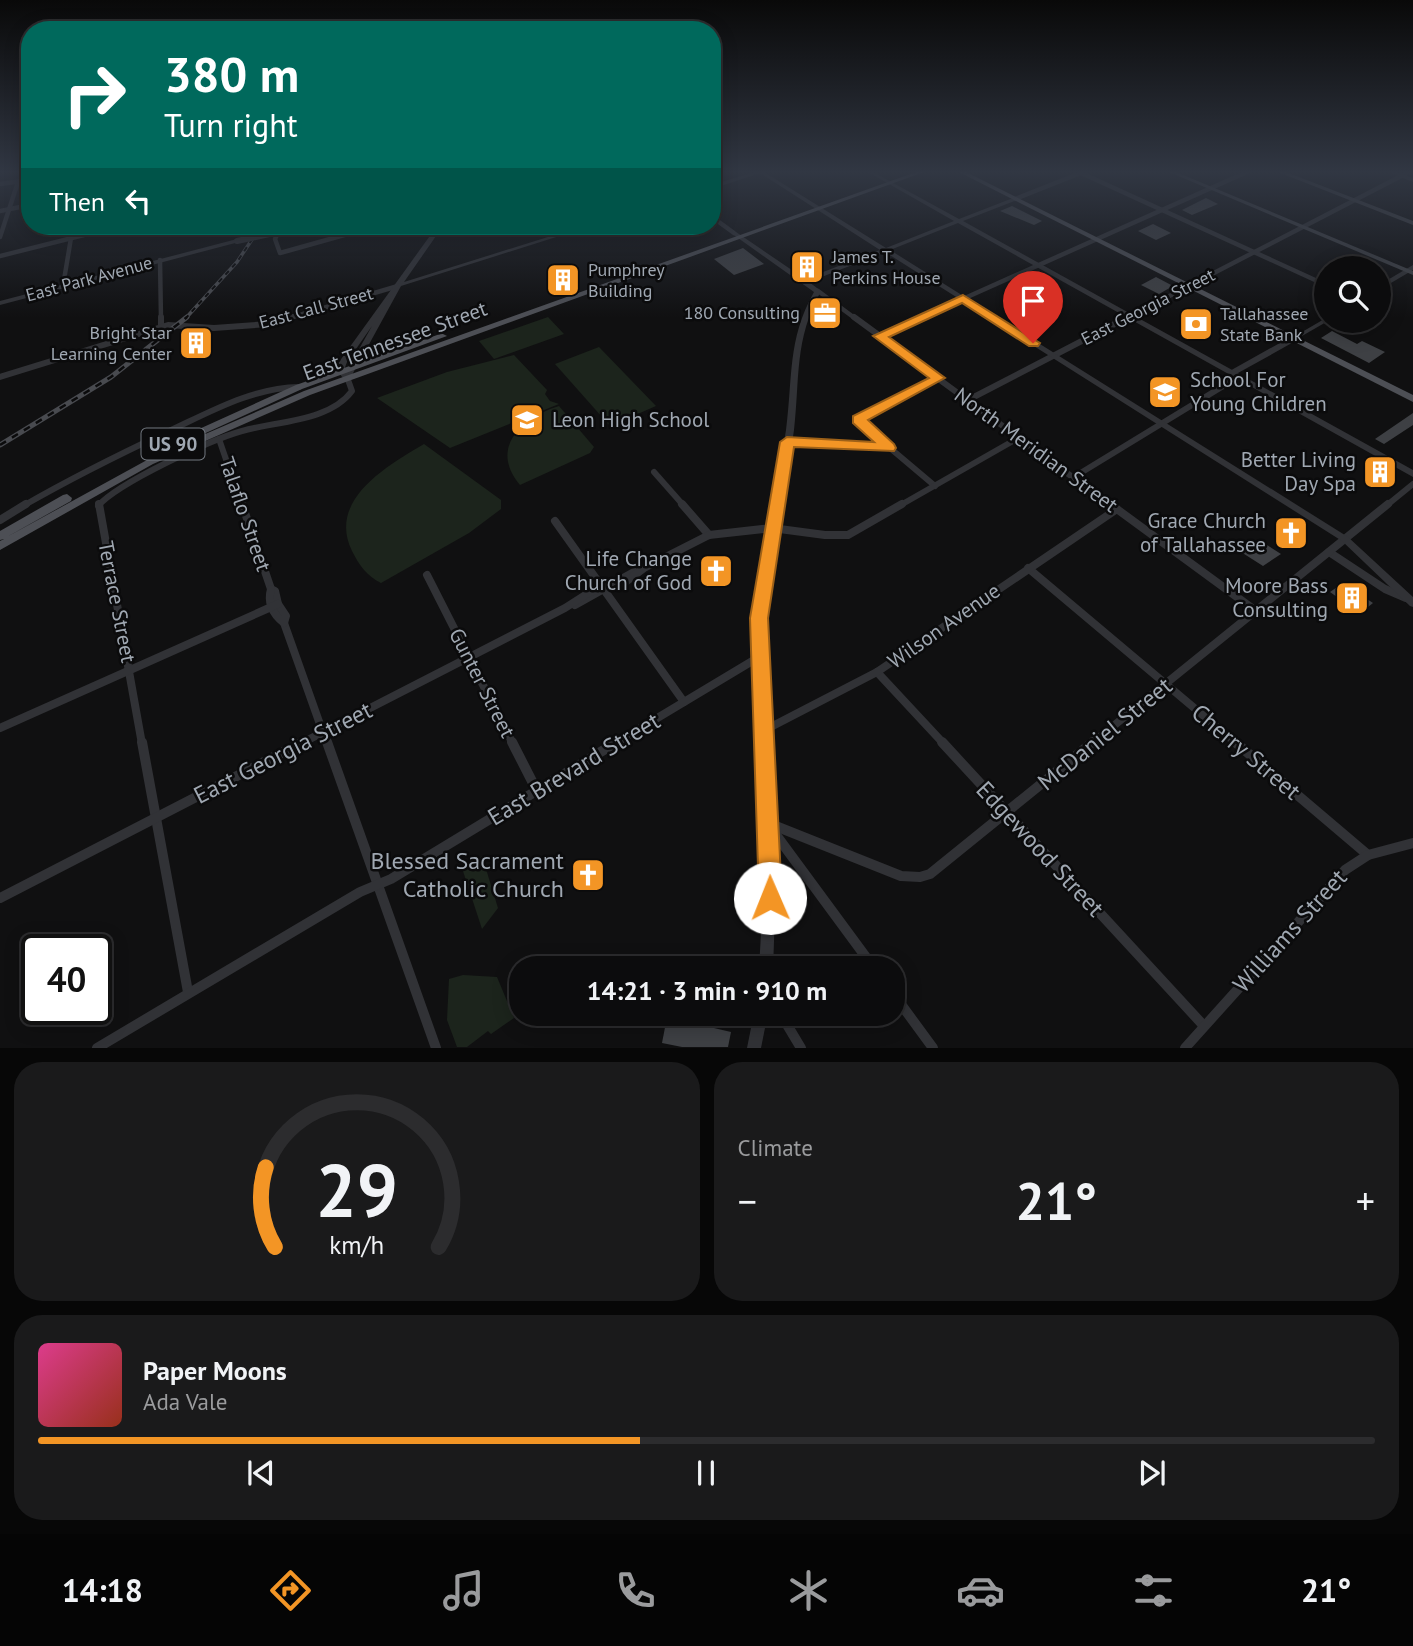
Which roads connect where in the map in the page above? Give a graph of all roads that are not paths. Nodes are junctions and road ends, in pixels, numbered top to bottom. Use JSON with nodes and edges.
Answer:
{"nodes":[{"id":1,"x":782,"y":221,"type":"edge"},
{"id":2,"x":839,"y":221,"type":"edge"},
{"id":3,"x":958,"y":221,"type":"joint"},
{"id":4,"x":1059,"y":221,"type":"edge"},
{"id":5,"x":1136,"y":221,"type":"edge"},
{"id":6,"x":1185,"y":221,"type":"edge"},
{"id":7,"x":1288,"y":221,"type":"edge"},
{"id":8,"x":1314,"y":221,"type":"edge"},
{"id":9,"x":721,"y":223,"type":"edge"},
{"id":10,"x":1302,"y":227,"type":"junction"},
{"id":11,"x":71,"y":235,"type":"edge"},
{"id":12,"x":82,"y":235,"type":"edge"},
{"id":13,"x":263,"y":235,"type":"edge"},
{"id":14,"x":276,"y":235,"type":"edge"},
{"id":15,"x":344,"y":235,"type":"edge"},
{"id":16,"x":432,"y":235,"type":"edge"},
{"id":17,"x":560,"y":235,"type":"edge"},
{"id":18,"x":738,"y":235,"type":"junction"},
{"id":19,"x":70,"y":238,"type":"junction"},
{"id":20,"x":1095,"y":239,"type":"junction"},
{"id":21,"x":885,"y":250,"type":"junction"},
{"id":22,"x":1254,"y":252,"type":"junction"},
{"id":23,"x":0,"y":256,"type":"edge"},
{"id":24,"x":160,"y":260,"type":"junction"},
{"id":25,"x":1038,"y":265,"type":"junction"},
{"id":26,"x":1411,"y":270,"type":"edge"},
{"id":27,"x":1314,"y":280,"type":"edge"},
{"id":28,"x":1391,"y":281,"type":"edge"},
{"id":29,"x":804,"y":282,"type":"junction"},
{"id":30,"x":63,"y":286,"type":"junction"},
{"id":31,"x":398,"y":286,"type":"junction"},
{"id":32,"x":1188,"y":286,"type":"junction"},
{"id":33,"x":818,"y":291,"type":"junction"},
{"id":34,"x":963,"y":299,"type":"junction"},
{"id":35,"x":553,"y":301,"type":"junction"},
{"id":36,"x":0,"y":303,"type":"edge"},
{"id":37,"x":1130,"y":316,"type":"junction"},
{"id":38,"x":161,"y":327,"type":"junction"},
{"id":39,"x":1314,"y":327,"type":"edge"},
{"id":40,"x":880,"y":336,"type":"junction"},
{"id":41,"x":1293,"y":339,"type":"junction"},
{"id":42,"x":364,"y":349,"type":"junction"},
{"id":43,"x":385,"y":356,"type":"junction"},
{"id":44,"x":1054,"y":356,"type":"junction"},
{"id":45,"x":353,"y":367,"type":"junction"},
{"id":46,"x":344,"y":374,"type":"junction"},
{"id":47,"x":1235,"y":375,"type":"junction"},
{"id":48,"x":0,"y":377,"type":"edge"},
{"id":49,"x":939,"y":378,"type":"junction"},
{"id":50,"x":299,"y":387,"type":"junction"},
{"id":51,"x":1413,"y":398,"type":"edge"},
{"id":52,"x":968,"y":400,"type":"junction"},
{"id":53,"x":1162,"y":423,"type":"junction"},
{"id":54,"x":1020,"y":437,"type":"junction"},
{"id":55,"x":219,"y":439,"type":"junction"},
{"id":56,"x":787,"y":442,"type":"junction"},
{"id":57,"x":889,"y":448,"type":"junction"},
{"id":58,"x":654,"y":472,"type":"dead end"},
{"id":59,"x":1413,"y":474,"type":"edge"},
{"id":60,"x":1074,"y":477,"type":"junction"},
{"id":61,"x":1413,"y":484,"type":"edge"},
{"id":62,"x":935,"y":486,"type":"junction"},
{"id":63,"x":1117,"y":509,"type":"junction"},
{"id":64,"x":0,"y":520,"type":"edge"},
{"id":65,"x":555,"y":522,"type":"dead end"},
{"id":66,"x":772,"y":528,"type":"junction"},
{"id":67,"x":709,"y":535,"type":"junction"},
{"id":68,"x":0,"y":536,"type":"edge"},
{"id":69,"x":1345,"y":539,"type":"junction"},
{"id":70,"x":0,"y":546,"type":"edge"},
{"id":71,"x":1329,"y":552,"type":"junction"},
{"id":72,"x":1028,"y":568,"type":"junction"},
{"id":73,"x":427,"y":575,"type":"dead end"},
{"id":74,"x":603,"y":589,"type":"junction"},
{"id":75,"x":1411,"y":602,"type":"edge"},
{"id":76,"x":274,"y":606,"type":"junction"},
{"id":77,"x":1256,"y":611,"type":"junction"},
{"id":78,"x":759,"y":657,"type":"junction"},
{"id":79,"x":469,"y":658,"type":"junction"},
{"id":80,"x":131,"y":670,"type":"junction"},
{"id":81,"x":877,"y":672,"type":"junction"},
{"id":82,"x":1166,"y":685,"type":"junction"},
{"id":83,"x":684,"y":702,"type":"junction"},
{"id":84,"x":0,"y":728,"type":"edge"},
{"id":85,"x":763,"y":731,"type":"junction"},
{"id":86,"x":323,"y":732,"type":"junction"},
{"id":87,"x":537,"y":791,"type":"junction"},
{"id":88,"x":1007,"y":814,"type":"junction"},
{"id":89,"x":158,"y":818,"type":"junction"},
{"id":90,"x":768,"y":823,"type":"junction"},
{"id":91,"x":1413,"y":843,"type":"edge"},
{"id":92,"x":1368,"y":855,"type":"junction"},
{"id":93,"x":378,"y":884,"type":"junction"},
{"id":94,"x":0,"y":898,"type":"edge"},
{"id":95,"x":767,"y":956,"type":"edge"},
{"id":96,"x":865,"y":956,"type":"edge"},
{"id":97,"x":188,"y":992,"type":"junction"},
{"id":98,"x":905,"y":1010,"type":"edge"},
{"id":99,"x":758,"y":1026,"type":"edge"},
{"id":100,"x":788,"y":1026,"type":"edge"},
{"id":101,"x":1204,"y":1026,"type":"junction"},
{"id":102,"x":97,"y":1048,"type":"edge"},
{"id":103,"x":436,"y":1048,"type":"edge"},
{"id":104,"x":754,"y":1048,"type":"edge"},
{"id":105,"x":801,"y":1048,"type":"edge"},
{"id":106,"x":933,"y":1048,"type":"edge"},
{"id":107,"x":1185,"y":1048,"type":"edge"}],
"edges":[{"from":1,"to":18,"type":"main road","name":"East Tennessee Street","number":"US 90"},
{"from":2,"to":21,"type":"street"},
{"from":3,"to":21,"type":"street"},
{"from":3,"to":25,"type":"street"},
{"from":4,"to":20,"type":"main road"},
{"from":5,"to":20,"type":"street"},
{"from":6,"to":22,"type":"street"},
{"from":7,"to":10,"type":"main road"},
{"from":8,"to":10,"type":"street","name":"East Georgia Street"},
{"from":9,"to":18,"type":"street","name":"North Meridian Street"},
{"from":10,"to":22,"type":"street","name":"East Georgia Street"},
{"from":10,"to":26,"type":"main road"},
{"from":11,"to":19,"type":"street"},
{"from":12,"to":19,"type":"street"},
{"from":13,"to":24,"type":"street","name":"East Park Avenue","bridge":true},
{"from":14,"to":15,"type":"street"},
{"from":16,"to":31,"type":"street"},
{"from":17,"to":31,"type":"street","name":"East Call Street"},
{"from":18,"to":29,"type":"street","name":"North Meridian Street"},
{"from":18,"to":35,"type":"main road","name":"East Tennessee Street","number":"US 90"},
{"from":19,"to":23,"type":"street"},
{"from":19,"to":30,"type":"street"},
{"from":20,"to":25,"type":"street"},
{"from":20,"to":32,"type":"main road"},
{"from":21,"to":29,"type":"street"},
{"from":21,"to":34,"type":"street"},
{"from":22,"to":27,"type":"street"},
{"from":22,"to":32,"type":"street","name":"East Georgia Street"},
{"from":24,"to":30,"type":"street","name":"East Park Avenue"},
{"from":24,"to":38,"type":"street"},
{"from":25,"to":34,"type":"street"},
{"from":25,"to":37,"type":"street"},
{"from":26,"to":28,"type":"street"},
{"from":29,"to":33,"type":"street","name":"North Meridian Street"},
{"from":30,"to":36,"type":"street","name":"East Park Avenue"},
{"from":31,"to":38,"type":"street","name":"East Call Street"},
{"from":31,"to":42,"type":"street"},
{"from":31,"to":46,"type":"street"},
{"from":32,"to":37,"type":"street","name":"East Georgia Street"},
{"from":32,"to":41,"type":"main road"},
{"from":33,"to":40,"type":"street","name":"North Meridian Street"},
{"from":33,"to":56,"type":"street"},
{"from":34,"to":40,"type":"street"},
{"from":34,"to":44,"type":"street"},
{"from":35,"to":43,"type":"main road","name":"East Tennessee Street","number":"US 90"},
{"from":35,"to":46,"type":"main road","name":"East Tennessee Street","number":"US 90"},
{"from":37,"to":44,"type":"street","name":"East Georgia Street"},
{"from":37,"to":47,"type":"street"},
{"from":38,"to":48,"type":"street","name":"East Call Street"},
{"from":39,"to":41,"type":"street"},
{"from":40,"to":49,"type":"street","name":"North Meridian Street"},
{"from":41,"to":47,"type":"street"},
{"from":41,"to":51,"type":"main road"},
{"from":42,"to":43,"type":"street"},
{"from":42,"to":45,"type":"street"},
{"from":43,"to":45,"type":"main road","name":"East Tennessee Street","number":"US 90"},
{"from":44,"to":52,"type":"street","name":"East Georgia Street"},
{"from":44,"to":53,"type":"street"},
{"from":45,"to":46,"type":"main road","name":"East Tennessee Street","number":"US 90"},
{"from":46,"to":50,"type":"main road","name":"East Tennessee Street","number":"US 90"},
{"from":46,"to":55,"type":"street","name":"Terrace Street"},
{"from":46,"to":70,"type":"main road","name":"East Tennessee Street","number":"US 90"},
{"from":47,"to":53,"type":"street"},
{"from":47,"to":59,"type":"street"},
{"from":49,"to":52,"type":"street","name":"North Meridian Street"},
{"from":49,"to":57,"type":"street"},
{"from":50,"to":64,"type":"street","name":"East Tennessee Street"},
{"from":50,"to":68,"type":"main road","name":"East Tennessee Street","number":"US 90"},
{"from":52,"to":54,"type":"street","name":"North Meridian Street"},
{"from":53,"to":60,"type":"street"},
{"from":53,"to":69,"type":"street"},
{"from":54,"to":60,"type":"street","name":"North Meridian Street"},
{"from":54,"to":62,"type":"street","name":"East Georgia Street"},
{"from":55,"to":76,"type":"street","name":"Talaflo Street"},
{"from":55,"to":80,"type":"street","name":"Terrace Street"},
{"from":56,"to":57,"type":"street"},
{"from":56,"to":66,"type":"street"},
{"from":57,"to":62,"type":"street"},
{"from":58,"to":67,"type":"street"},
{"from":60,"to":63,"type":"street","name":"North Meridian Street"},
{"from":61,"to":69,"type":"street","name":"McDaniel Street"},
{"from":62,"to":66,"type":"street","name":"East Georgia Street"},
{"from":63,"to":72,"type":"street","name":"Wilson Avenue"},
{"from":63,"to":77,"type":"street","name":"North Meridian Street"},
{"from":65,"to":74,"type":"street"},
{"from":66,"to":67,"type":"street","name":"East Georgia Street"},
{"from":66,"to":78,"type":"street"},
{"from":67,"to":74,"type":"street","name":"East Georgia Street"},
{"from":69,"to":71,"type":"street","name":"McDaniel Street"},
{"from":69,"to":75,"type":"street"},
{"from":71,"to":75,"type":"street"},
{"from":71,"to":77,"type":"street","name":"McDaniel Street"},
{"from":72,"to":81,"type":"street","name":"Wilson Avenue"},
{"from":72,"to":82,"type":"street","name":"Cherry Street"},
{"from":73,"to":79,"type":"street","name":"Gunter Street"},
{"from":74,"to":79,"type":"street","name":"East Georgia Street"},
{"from":74,"to":83,"type":"street"},
{"from":76,"to":80,"type":"street"},
{"from":76,"to":86,"type":"street"},
{"from":77,"to":82,"type":"street","name":"McDaniel Street"},
{"from":78,"to":83,"type":"street","name":"East Brevard Street"},
{"from":78,"to":85,"type":"street"},
{"from":79,"to":86,"type":"street","name":"East Georgia Street"},
{"from":79,"to":87,"type":"street","name":"Gunter Street"},
{"from":80,"to":84,"type":"street"},
{"from":80,"to":89,"type":"street","name":"Terrace Street"},
{"from":81,"to":85,"type":"street","name":"Wilson Avenue"},
{"from":81,"to":88,"type":"street","name":"Edgewood Street"},
{"from":82,"to":88,"type":"street","name":"McDaniel Street"},
{"from":82,"to":92,"type":"street","name":"Cherry Street"},
{"from":83,"to":87,"type":"street","name":"East Brevard Street"},
{"from":85,"to":90,"type":"street"},
{"from":86,"to":89,"type":"street","name":"East Georgia Street"},
{"from":86,"to":93,"type":"street"},
{"from":87,"to":93,"type":"street","name":"East Brevard Street"},
{"from":88,"to":90,"type":"street","name":"McDaniel Street"},
{"from":88,"to":101,"type":"street","name":"Edgewood Street"},
{"from":89,"to":94,"type":"street","name":"East Georgia Street"},
{"from":89,"to":97,"type":"street","name":"Terrace Street"},
{"from":90,"to":95,"type":"street"},
{"from":90,"to":96,"type":"street"},
{"from":91,"to":92,"type":"street","name":"Williams Street"},
{"from":92,"to":101,"type":"street","name":"Williams Street"},
{"from":93,"to":97,"type":"street","name":"East Brevard Street"},
{"from":93,"to":103,"type":"street"},
{"from":97,"to":102,"type":"street","name":"East Brevard Street"},
{"from":98,"to":106,"type":"street"},
{"from":99,"to":104,"type":"street"},
{"from":100,"to":105,"type":"street"},
{"from":101,"to":107,"type":"street","name":"Williams Street"}]}
